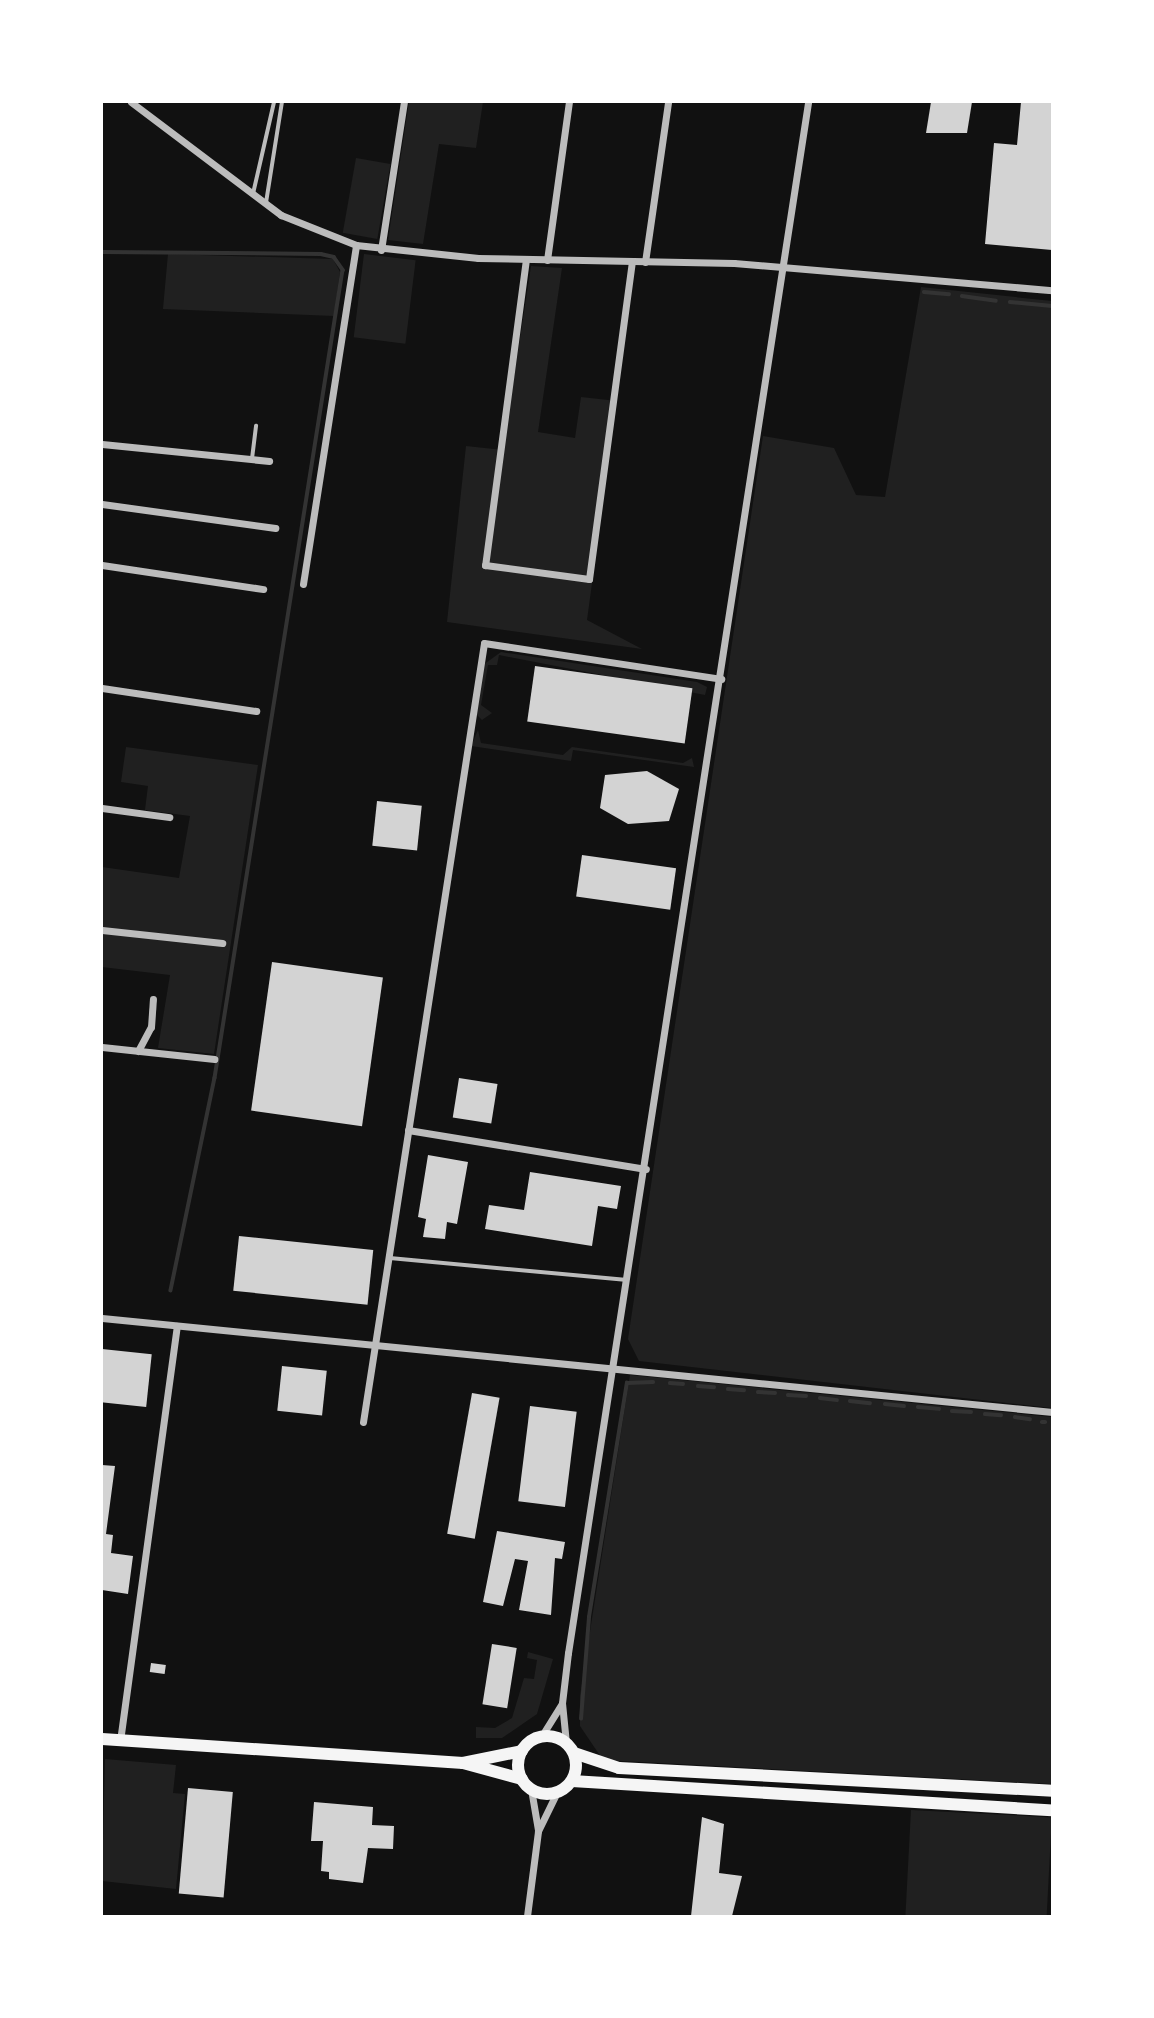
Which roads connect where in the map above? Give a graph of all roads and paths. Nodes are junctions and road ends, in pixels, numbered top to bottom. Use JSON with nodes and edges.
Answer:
{"nodes":[{"id":1,"x":131,"y":102,"type":"edge"},
{"id":2,"x":274,"y":102,"type":"edge"},
{"id":3,"x":282,"y":102,"type":"edge"},
{"id":4,"x":404,"y":102,"type":"edge"},
{"id":5,"x":569,"y":102,"type":"edge"},
{"id":6,"x":668,"y":102,"type":"edge"},
{"id":7,"x":808,"y":102,"type":"edge"},
{"id":8,"x":253,"y":194,"type":"junction"},
{"id":9,"x":266,"y":203,"type":"junction"},
{"id":10,"x":356,"y":245,"type":"junction"},
{"id":11,"x":382,"y":250,"type":"junction"},
{"id":12,"x":526,"y":259,"type":"junction"},
{"id":13,"x":547,"y":260,"type":"junction"},
{"id":14,"x":632,"y":262,"type":"junction"},
{"id":15,"x":645,"y":262,"type":"junction"},
{"id":16,"x":783,"y":267,"type":"junction"},
{"id":17,"x":1052,"y":290,"type":"edge"},
{"id":18,"x":256,"y":426,"type":"dead end"},
{"id":19,"x":102,"y":444,"type":"edge"},
{"id":20,"x":252,"y":459,"type":"junction"},
{"id":21,"x":269,"y":461,"type":"dead end"},
{"id":22,"x":102,"y":503,"type":"edge"},
{"id":23,"x":275,"y":528,"type":"dead end"},
{"id":24,"x":102,"y":565,"type":"edge"},
{"id":25,"x":303,"y":584,"type":"dead end"},
{"id":26,"x":263,"y":589,"type":"dead end"},
{"id":27,"x":721,"y":679,"type":"junction"},
{"id":28,"x":102,"y":688,"type":"edge"},
{"id":29,"x":256,"y":711,"type":"dead end"},
{"id":30,"x":102,"y":808,"type":"edge"},
{"id":31,"x":169,"y":817,"type":"dead end"},
{"id":32,"x":102,"y":930,"type":"edge"},
{"id":33,"x":222,"y":943,"type":"dead end"},
{"id":34,"x":153,"y":999,"type":"dead end"},
{"id":35,"x":102,"y":1047,"type":"edge"},
{"id":36,"x":138,"y":1051,"type":"junction"},
{"id":37,"x":214,"y":1059,"type":"dead end"},
{"id":38,"x":408,"y":1130,"type":"junction"},
{"id":39,"x":646,"y":1169,"type":"junction"},
{"id":40,"x":388,"y":1258,"type":"junction"},
{"id":41,"x":629,"y":1280,"type":"junction"},
{"id":42,"x":102,"y":1318,"type":"edge"},
{"id":43,"x":177,"y":1326,"type":"junction"},
{"id":44,"x":376,"y":1345,"type":"junction"},
{"id":45,"x":614,"y":1367,"type":"junction"},
{"id":46,"x":1052,"y":1412,"type":"edge"},
{"id":47,"x":363,"y":1422,"type":"dead end"},
{"id":48,"x":562,"y":1703,"type":"junction"},
{"id":49,"x":541,"y":1737,"type":"junction"},
{"id":50,"x":102,"y":1739,"type":"edge"},
{"id":51,"x":120,"y":1741,"type":"junction"},
{"id":52,"x":570,"y":1748,"type":"junction"},
{"id":53,"x":522,"y":1751,"type":"junction"},
{"id":54,"x":463,"y":1763,"type":"junction"},
{"id":55,"x":522,"y":1779,"type":"junction"},
{"id":56,"x":572,"y":1781,"type":"junction"},
{"id":57,"x":531,"y":1789,"type":"junction"},
{"id":58,"x":1052,"y":1791,"type":"edge"},
{"id":59,"x":557,"y":1792,"type":"junction"},
{"id":60,"x":1052,"y":1810,"type":"edge"},
{"id":61,"x":538,"y":1831,"type":"junction"},
{"id":62,"x":527,"y":1916,"type":"edge"}],
"edges":[{"from":1,"to":8,"type":"street"},
{"from":2,"to":8,"type":"lane"},
{"from":3,"to":9,"type":"lane"},
{"from":4,"to":11,"type":"street"},
{"from":5,"to":13,"type":"street"},
{"from":6,"to":15,"type":"street"},
{"from":7,"to":16,"type":"street"},
{"from":8,"to":9,"type":"street"},
{"from":9,"to":10,"type":"street"},
{"from":10,"to":11,"type":"street"},
{"from":10,"to":25,"type":"street"},
{"from":11,"to":12,"type":"street"},
{"from":12,"to":13,"type":"street"},
{"from":12,"to":14,"type":"street"},
{"from":13,"to":14,"type":"street"},
{"from":14,"to":15,"type":"street"},
{"from":15,"to":16,"type":"street"},
{"from":16,"to":17,"type":"street"},
{"from":16,"to":27,"type":"street"},
{"from":18,"to":20,"type":"lane"},
{"from":19,"to":20,"type":"street"},
{"from":20,"to":21,"type":"street"},
{"from":22,"to":23,"type":"street"},
{"from":24,"to":26,"type":"street"},
{"from":27,"to":38,"type":"street"},
{"from":27,"to":39,"type":"street"},
{"from":28,"to":29,"type":"street"},
{"from":30,"to":31,"type":"street"},
{"from":32,"to":33,"type":"street"},
{"from":34,"to":36,"type":"street"},
{"from":35,"to":36,"type":"street"},
{"from":36,"to":37,"type":"street"},
{"from":38,"to":39,"type":"street"},
{"from":38,"to":40,"type":"street"},
{"from":39,"to":41,"type":"street"},
{"from":40,"to":41,"type":"lane"},
{"from":40,"to":44,"type":"street"},
{"from":41,"to":45,"type":"street"},
{"from":42,"to":43,"type":"street"},
{"from":43,"to":44,"type":"street"},
{"from":43,"to":51,"type":"street"},
{"from":44,"to":45,"type":"street"},
{"from":44,"to":47,"type":"street"},
{"from":45,"to":46,"type":"street"},
{"from":45,"to":48,"type":"street"},
{"from":48,"to":49,"type":"street"},
{"from":48,"to":52,"type":"street"},
{"from":49,"to":52,"type":"main road"},
{"from":49,"to":53,"type":"main road"},
{"from":50,"to":51,"type":"main road"},
{"from":51,"to":54,"type":"main road"},
{"from":52,"to":56,"type":"main road"},
{"from":52,"to":58,"type":"main road"},
{"from":53,"to":54,"type":"main road"},
{"from":53,"to":55,"type":"main road"},
{"from":54,"to":55,"type":"main road"},
{"from":55,"to":57,"type":"main road"},
{"from":56,"to":59,"type":"main road"},
{"from":56,"to":60,"type":"main road"},
{"from":57,"to":59,"type":"main road"},
{"from":57,"to":61,"type":"street"},
{"from":59,"to":61,"type":"street"},
{"from":61,"to":62,"type":"street"}]}
